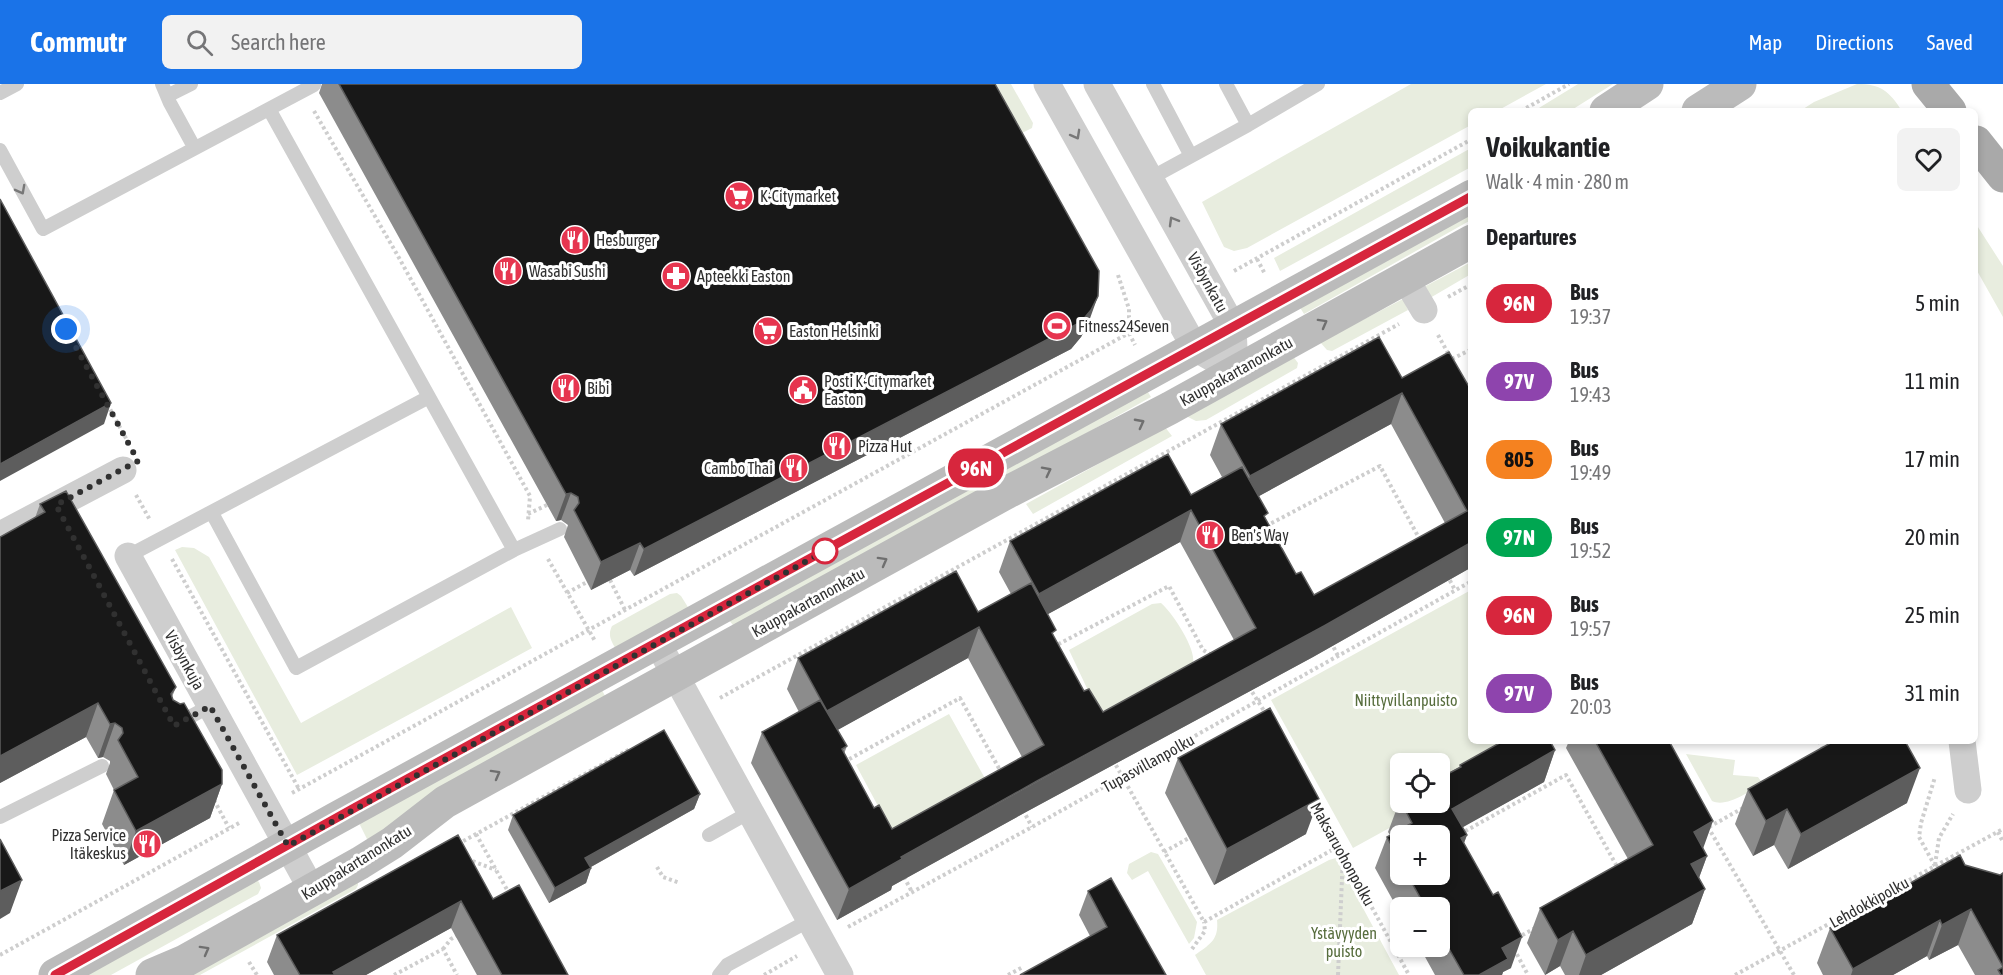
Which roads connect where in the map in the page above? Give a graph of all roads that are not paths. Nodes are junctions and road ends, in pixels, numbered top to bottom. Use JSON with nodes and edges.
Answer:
{"nodes":[{"id":1,"x":17,"y":84,"type":"edge"},
{"id":2,"x":191,"y":84,"type":"edge"},
{"id":3,"x":1047,"y":84,"type":"edge"},
{"id":4,"x":1097,"y":84,"type":"edge"},
{"id":5,"x":1153,"y":84,"type":"edge"},
{"id":6,"x":1226,"y":84,"type":"edge"},
{"id":7,"x":1318,"y":84,"type":"edge"},
{"id":8,"x":1647,"y":84,"type":"edge"},
{"id":9,"x":1740,"y":84,"type":"edge"},
{"id":10,"x":1928,"y":84,"type":"edge"},
{"id":11,"x":314,"y":85,"type":"edge"},
{"id":12,"x":165,"y":90,"type":"edge"},
{"id":13,"x":0,"y":93,"type":"edge"},
{"id":14,"x":1611,"y":108,"type":"edge"},
{"id":15,"x":1703,"y":108,"type":"edge"},
{"id":16,"x":1948,"y":108,"type":"edge"},
{"id":17,"x":269,"y":109,"type":"junction"},
{"id":18,"x":1248,"y":125,"type":"junction"},
{"id":19,"x":1978,"y":145,"type":"edge"},
{"id":20,"x":194,"y":147,"type":"junction"},
{"id":21,"x":0,"y":150,"type":"edge"},
{"id":22,"x":1191,"y":156,"type":"junction"},
{"id":23,"x":2003,"y":176,"type":"edge"},
{"id":24,"x":1149,"y":179,"type":"junction"},
{"id":25,"x":1468,"y":198,"type":"edge"},
{"id":26,"x":1468,"y":243,"type":"edge"},
{"id":27,"x":1405,"y":278,"type":"junction"},
{"id":28,"x":1424,"y":310,"type":"road end"},
{"id":29,"x":1233,"y":327,"type":"junction"},
{"id":30,"x":1195,"y":348,"type":"junction"},
{"id":31,"x":1235,"y":371,"type":"junction"},
{"id":32,"x":429,"y":397,"type":"junction"},
{"id":33,"x":123,"y":470,"type":"road end"},
{"id":34,"x":212,"y":513,"type":"junction"},
{"id":35,"x":560,"y":529,"type":"dead end"},
{"id":36,"x":0,"y":535,"type":"edge"},
{"id":37,"x":514,"y":550,"type":"junction"},
{"id":38,"x":128,"y":556,"type":"joint"},
{"id":39,"x":657,"y":642,"type":"junction"},
{"id":40,"x":674,"y":675,"type":"junction"},
{"id":41,"x":210,"y":706,"type":"junction"},
{"id":42,"x":168,"y":729,"type":"edge"},
{"id":43,"x":1962,"y":744,"type":"edge"},
{"id":44,"x":102,"y":765,"type":"dead end"},
{"id":45,"x":1968,"y":790,"type":"road end"},
{"id":46,"x":750,"y":812,"type":"junction"},
{"id":47,"x":0,"y":817,"type":"edge"},
{"id":48,"x":709,"y":835,"type":"dead end"},
{"id":49,"x":288,"y":846,"type":"junction"},
{"id":50,"x":312,"y":890,"type":"junction"},
{"id":51,"x":816,"y":931,"type":"junction"},
{"id":52,"x":55,"y":975,"type":"edge"},
{"id":53,"x":152,"y":975,"type":"edge"},
{"id":54,"x":719,"y":975,"type":"edge"},
{"id":55,"x":840,"y":975,"type":"edge"}],
"edges":[{"from":1,"to":13,"type":"lane"},
{"from":2,"to":12,"type":"lane"},
{"from":3,"to":30,"type":"street","one_way":true},
{"from":4,"to":24,"type":"street","name":"Visbynkatu"},
{"from":5,"to":22,"type":"lane"},
{"from":6,"to":18,"type":"lane"},
{"from":7,"to":18,"type":"lane"},
{"from":8,"to":14,"type":"main road"},
{"from":9,"to":15,"type":"main road"},
{"from":10,"to":16,"type":"main road"},
{"from":11,"to":17,"type":"lane"},
{"from":12,"to":20,"type":"lane"},
{"from":17,"to":20,"type":"lane"},
{"from":17,"to":32,"type":"lane"},
{"from":18,"to":22,"type":"lane"},
{"from":19,"to":23,"type":"main road"},
{"from":21,"to":20,"type":"lane","one_way":true},
{"from":22,"to":24,"type":"lane"},
{"from":29,"to":24,"type":"street","name":"Visbynkatu","one_way":true},
{"from":25,"to":29,"type":"main road"},
{"from":26,"to":27,"type":"main road","name":"Kauppakartanonkatu"},
{"from":27,"to":28,"type":"street"},
{"from":31,"to":27,"type":"main road","name":"Kauppakartanonkatu","one_way":true},
{"from":29,"to":30,"type":"main road"},
{"from":29,"to":31,"type":"street","name":"Visbynkatu"},
{"from":30,"to":31,"type":"street"},
{"from":30,"to":39,"type":"main road"},
{"from":40,"to":31,"type":"main road","name":"Kauppakartanonkatu","one_way":true},
{"from":32,"to":34,"type":"lane"},
{"from":32,"to":37,"type":"lane"},
{"from":33,"to":36,"type":"street"},
{"from":34,"to":37,"type":"lane"},
{"from":34,"to":38,"type":"lane"},
{"from":35,"to":37,"type":"lane"},
{"from":38,"to":41,"type":"street","name":"Visbynkuja"},
{"from":39,"to":40,"type":"street"},
{"from":39,"to":49,"type":"main road"},
{"from":40,"to":46,"type":"street"},
{"from":50,"to":40,"type":"main road","name":"Kauppakartanonkatu","one_way":true},
{"from":41,"to":42,"type":"lane"},
{"from":41,"to":49,"type":"street","name":"Visbynkuja"},
{"from":43,"to":45,"type":"street"},
{"from":44,"to":47,"type":"lane"},
{"from":46,"to":48,"type":"lane"},
{"from":46,"to":51,"type":"street"},
{"from":49,"to":50,"type":"street","name":"Visbynkuja"},
{"from":49,"to":52,"type":"main road"},
{"from":53,"to":50,"type":"main road","name":"Kauppakartanonkatu","one_way":true},
{"from":51,"to":54,"type":"lane"},
{"from":51,"to":55,"type":"street"}]}
